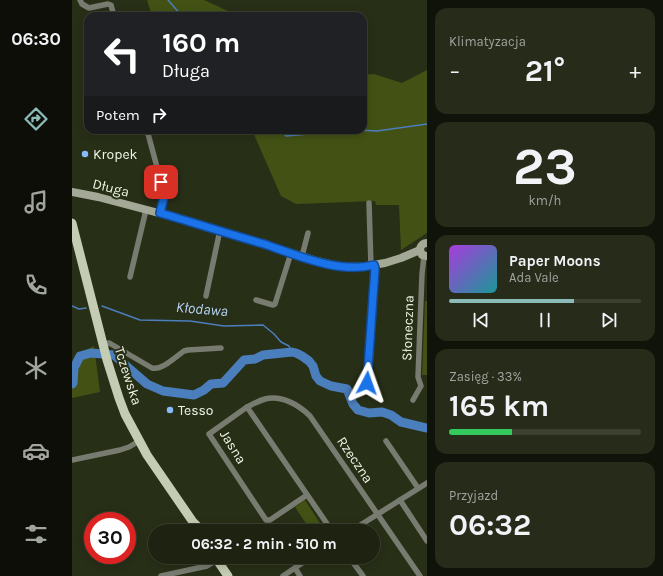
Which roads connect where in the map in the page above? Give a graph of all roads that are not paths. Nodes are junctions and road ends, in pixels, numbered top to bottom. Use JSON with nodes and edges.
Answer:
{"nodes":[{"id":1,"x":80,"y":0,"type":"edge"},
{"id":2,"x":113,"y":12,"type":"edge"},
{"id":3,"x":148,"y":134,"type":"edge"},
{"id":4,"x":72,"y":192,"type":"edge"},
{"id":5,"x":369,"y":203,"type":"dead end"},
{"id":6,"x":146,"y":210,"type":"junction"},
{"id":7,"x":160,"y":213,"type":"junction"},
{"id":8,"x":72,"y":223,"type":"edge"},
{"id":9,"x":220,"y":230,"type":"junction"},
{"id":10,"x":308,"y":233,"type":"dead end"},
{"id":11,"x":427,"y":243,"type":"edge"},
{"id":12,"x":291,"y":253,"type":"junction"},
{"id":13,"x":424,"y":254,"type":"edge"},
{"id":14,"x":302,"y":256,"type":"junction"},
{"id":15,"x":373,"y":266,"type":"junction"},
{"id":16,"x":130,"y":277,"type":"dead end"},
{"id":17,"x":206,"y":296,"type":"dead end"},
{"id":18,"x":256,"y":300,"type":"dead end"},
{"id":19,"x":104,"y":347,"type":"junction"},
{"id":20,"x":221,"y":348,"type":"dead end"},
{"id":21,"x":367,"y":383,"type":"dead end"},
{"id":22,"x":413,"y":400,"type":"dead end"},
{"id":23,"x":247,"y":407,"type":"junction"},
{"id":24,"x":139,"y":441,"type":"junction"},
{"id":25,"x":386,"y":442,"type":"dead end"},
{"id":26,"x":72,"y":460,"type":"edge"},
{"id":27,"x":427,"y":482,"type":"edge"},
{"id":28,"x":418,"y":488,"type":"junction"},
{"id":29,"x":307,"y":495,"type":"junction"},
{"id":30,"x":400,"y":500,"type":"junction"},
{"id":31,"x":378,"y":514,"type":"junction"},
{"id":32,"x":192,"y":524,"type":"edge"},
{"id":33,"x":327,"y":524,"type":"edge"},
{"id":34,"x":362,"y":524,"type":"edge"},
{"id":35,"x":427,"y":541,"type":"edge"},
{"id":36,"x":209,"y":564,"type":"edge"},
{"id":37,"x":220,"y":564,"type":"edge"},
{"id":38,"x":301,"y":564,"type":"edge"},
{"id":39,"x":355,"y":564,"type":"edge"},
{"id":40,"x":295,"y":568,"type":"junction"},
{"id":41,"x":161,"y":576,"type":"edge"},
{"id":42,"x":228,"y":576,"type":"edge"},
{"id":43,"x":283,"y":576,"type":"edge"},
{"id":44,"x":300,"y":576,"type":"edge"},
{"id":45,"x":363,"y":576,"type":"edge"},
{"id":46,"x":420,"y":576,"type":"edge"}],
"edges":[{"from":1,"to":2,"type":"street"},
{"from":3,"to":7,"type":"street"},
{"from":4,"to":6,"type":"street","name":"Długa"},
{"from":5,"to":15,"type":"street"},
{"from":6,"to":7,"type":"street","name":"Długa"},
{"from":6,"to":16,"type":"street"},
{"from":7,"to":9,"type":"street","name":"Długa"},
{"from":8,"to":19,"type":"main road","name":"Tczewska"},
{"from":9,"to":12,"type":"street","name":"Długa"},
{"from":9,"to":17,"type":"street"},
{"from":10,"to":14,"type":"street"},
{"from":11,"to":13,"type":"street","name":"Długa"},
{"from":12,"to":14,"type":"street","name":"Długa"},
{"from":12,"to":18,"type":"street"},
{"from":13,"to":15,"type":"street","name":"Długa"},
{"from":13,"to":22,"type":"street","name":"Słoneczna"},
{"from":14,"to":15,"type":"street","name":"Długa"},
{"from":15,"to":21,"type":"street"},
{"from":19,"to":20,"type":"street"},
{"from":19,"to":24,"type":"main road","name":"Tczewska"},
{"from":23,"to":29,"type":"street"},
{"from":23,"to":29,"type":"street","name":"Jasna"},
{"from":23,"to":31,"type":"street","name":"Rzeczna"},
{"from":24,"to":26,"type":"street"},
{"from":24,"to":32,"type":"main road","name":"Tczewska"},
{"from":25,"to":28,"type":"street"},
{"from":27,"to":28,"type":"street"},
{"from":28,"to":30,"type":"street"},
{"from":29,"to":33,"type":"street"},
{"from":30,"to":31,"type":"street"},
{"from":30,"to":35,"type":"street"},
{"from":31,"to":34,"type":"street"},
{"from":31,"to":46,"type":"street","name":"Rzeczna"},
{"from":36,"to":41,"type":"street"},
{"from":37,"to":42,"type":"main road"},
{"from":38,"to":40,"type":"street"},
{"from":39,"to":45,"type":"street"},
{"from":40,"to":43,"type":"street"},
{"from":40,"to":44,"type":"street"}]}
